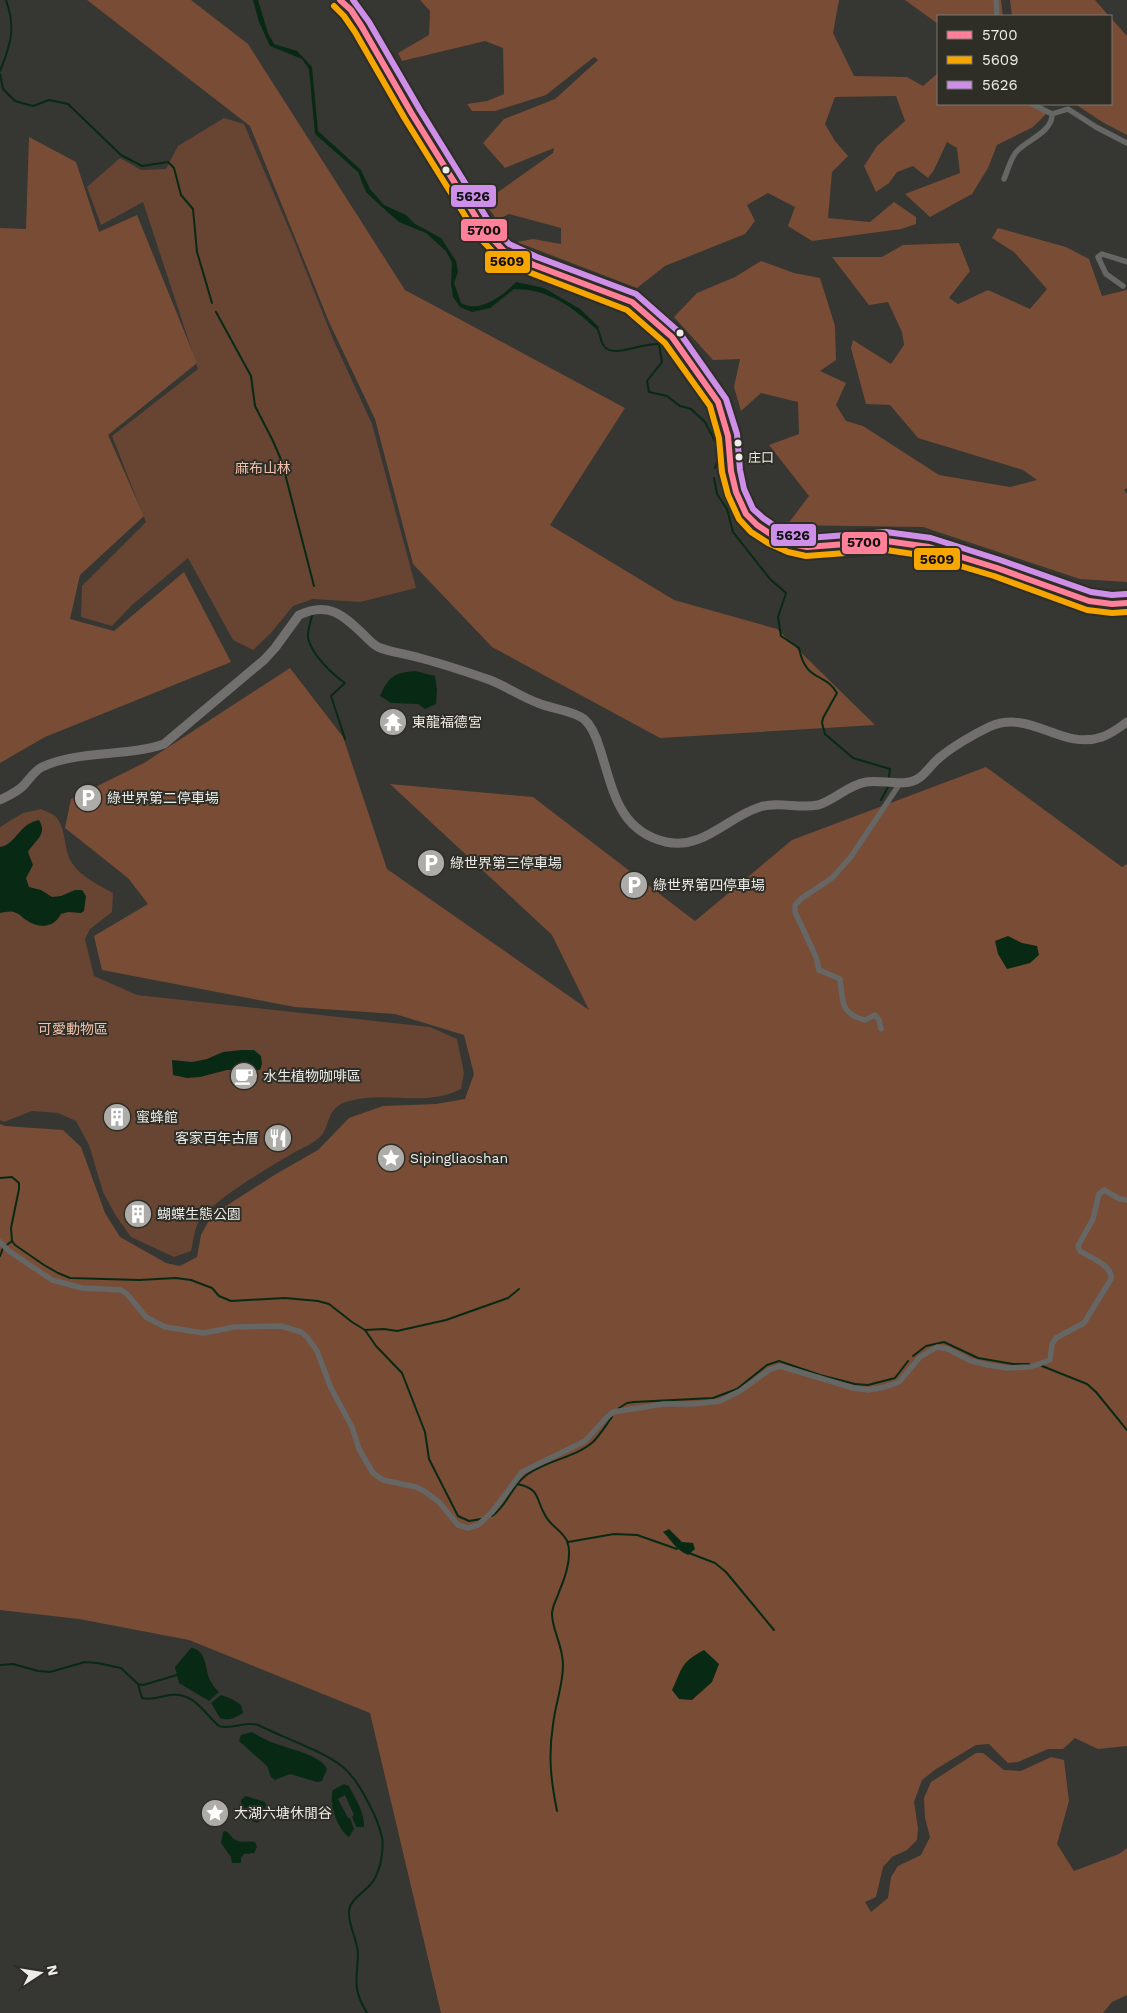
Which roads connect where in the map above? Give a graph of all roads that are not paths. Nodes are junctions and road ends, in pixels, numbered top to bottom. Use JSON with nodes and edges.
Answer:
{"nodes":[{"id":1,"x":340,"y":0,"type":"edge"},
{"id":2,"x":996,"y":0,"type":"edge"},
{"id":3,"x":998,"y":15,"type":"edge"},
{"id":4,"x":1034,"y":105,"type":"edge"},
{"id":5,"x":1052,"y":114,"type":"junction"},
{"id":6,"x":1127,"y":143,"type":"edge"},
{"id":7,"x":1004,"y":178,"type":"dead end"},
{"id":8,"x":1127,"y":262,"type":"edge"},
{"id":9,"x":1123,"y":286,"type":"dead end"},
{"id":10,"x":1127,"y":603,"type":"edge"},
{"id":11,"x":1127,"y":722,"type":"edge"},
{"id":12,"x":901,"y":782,"type":"junction"},
{"id":13,"x":0,"y":800,"type":"edge"},
{"id":14,"x":881,"y":1029,"type":"dead end"},
{"id":15,"x":1127,"y":1200,"type":"edge"},
{"id":16,"x":1,"y":1243,"type":"edge"}],
"edges":[{"from":1,"to":10,"type":"main road"},
{"from":2,"to":3,"type":"street"},
{"from":4,"to":5,"type":"street"},
{"from":5,"to":6,"type":"street"},
{"from":5,"to":7,"type":"street"},
{"from":8,"to":9,"type":"street"},
{"from":11,"to":12,"type":"street"},
{"from":12,"to":13,"type":"street"},
{"from":12,"to":14,"type":"street"},
{"from":15,"to":16,"type":"street"}]}
